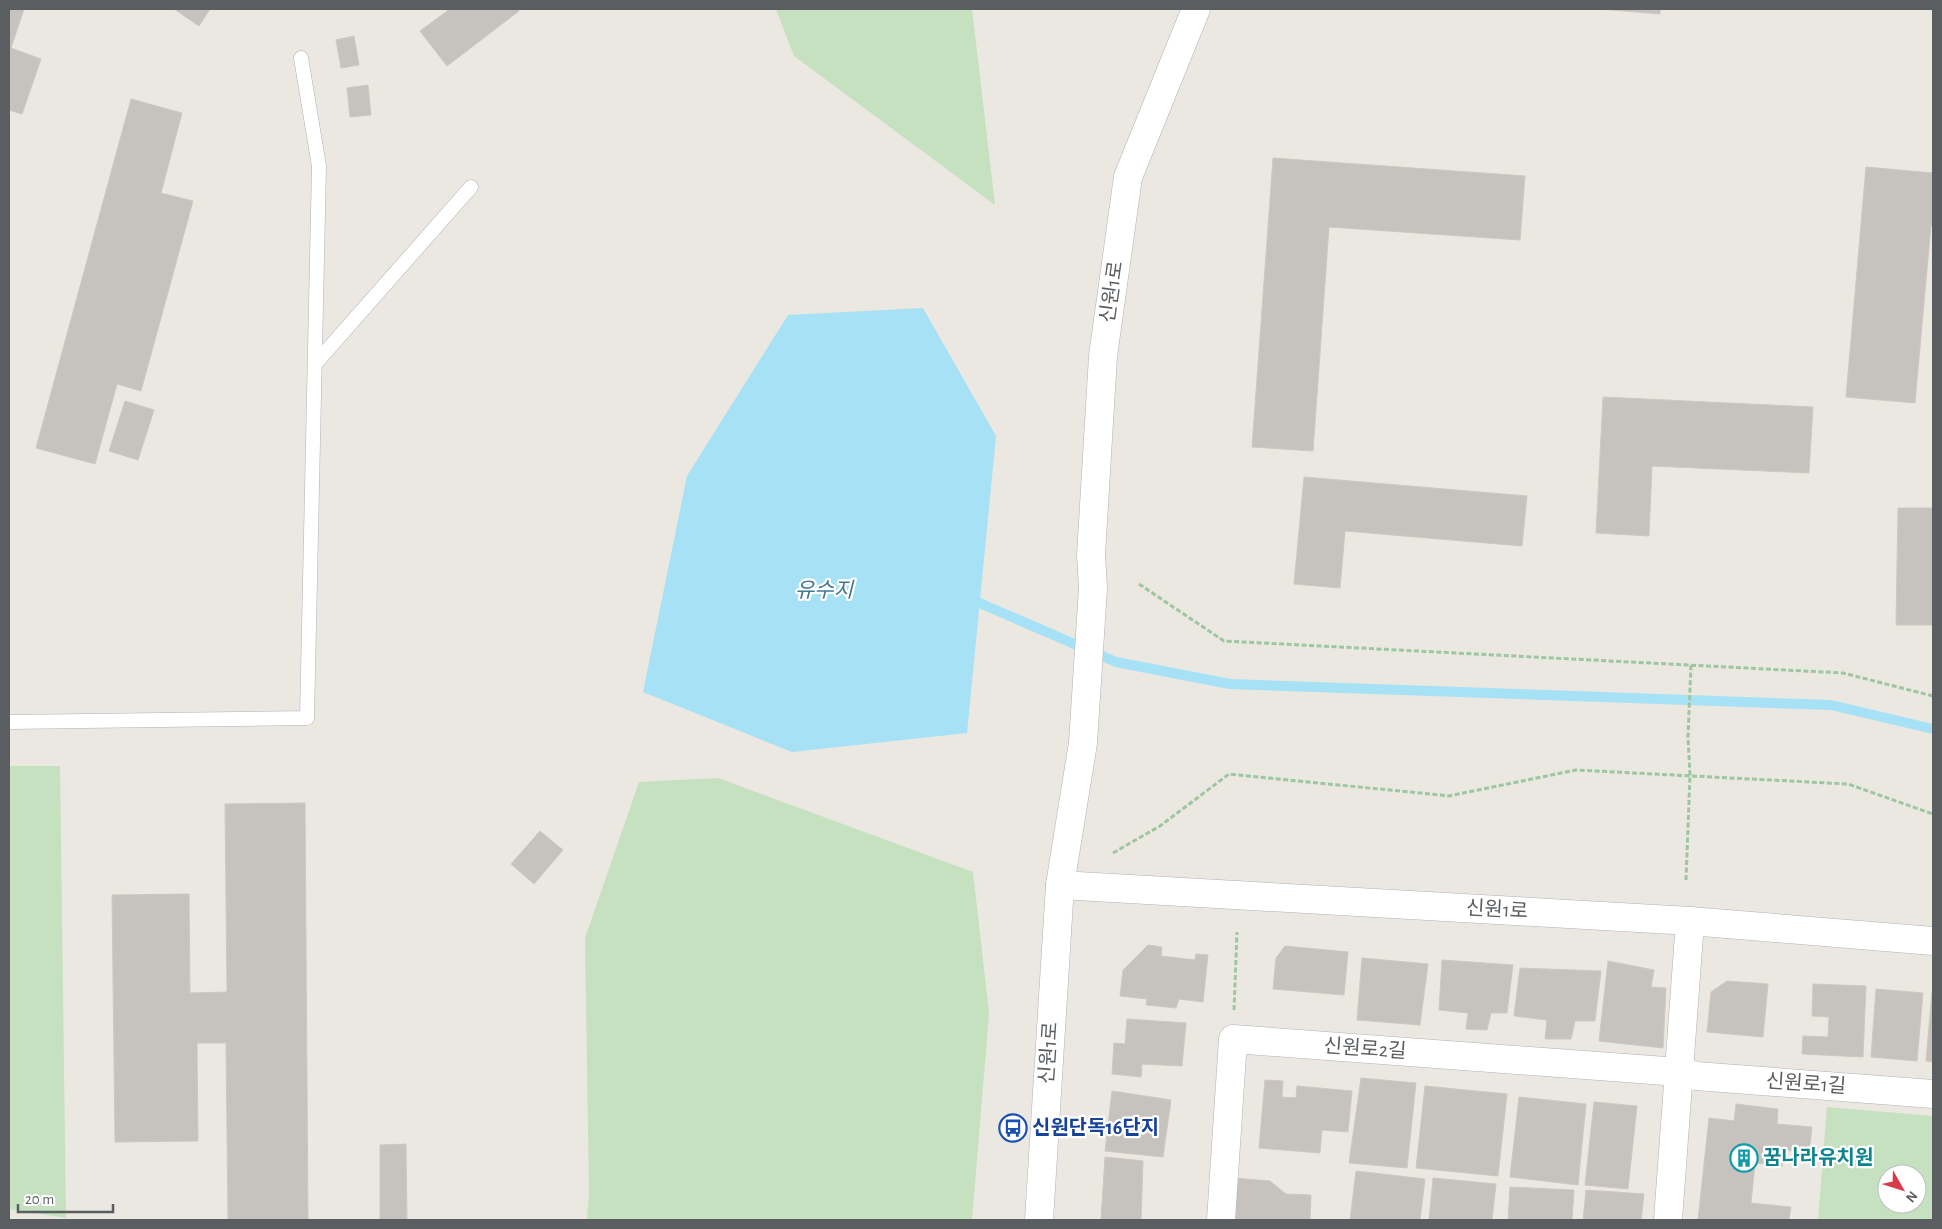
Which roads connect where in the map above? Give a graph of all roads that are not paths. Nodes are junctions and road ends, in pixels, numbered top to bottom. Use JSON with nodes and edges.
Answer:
{"nodes":[{"id":1,"x":1196,"y":9,"type":"edge"},
{"id":2,"x":301,"y":58,"type":"dead end"},
{"id":3,"x":471,"y":187,"type":"dead end"},
{"id":4,"x":315,"y":364,"type":"junction"},
{"id":5,"x":9,"y":722,"type":"edge"},
{"id":6,"x":1060,"y":885,"type":"junction"},
{"id":7,"x":1690,"y":921,"type":"junction"},
{"id":8,"x":1933,"y":940,"type":"edge"},
{"id":9,"x":1679,"y":1072,"type":"junction"},
{"id":10,"x":1933,"y":1094,"type":"edge"},
{"id":11,"x":1039,"y":1220,"type":"edge"},
{"id":12,"x":1221,"y":1220,"type":"edge"},
{"id":13,"x":1668,"y":1220,"type":"edge"}],
"edges":[{"from":1,"to":6,"type":"street","name":"신원1로"},
{"from":2,"to":4,"type":"lane"},
{"from":3,"to":4,"type":"lane"},
{"from":4,"to":5,"type":"lane"},
{"from":6,"to":7,"type":"street","name":"신원1로"},
{"from":6,"to":11,"type":"street","name":"신원1로"},
{"from":7,"to":8,"type":"street","name":"신원1로"},
{"from":7,"to":9,"type":"street"},
{"from":9,"to":10,"type":"street","name":"신원로1길"},
{"from":9,"to":12,"type":"street","name":"신원로2길"},
{"from":9,"to":13,"type":"street"}]}
